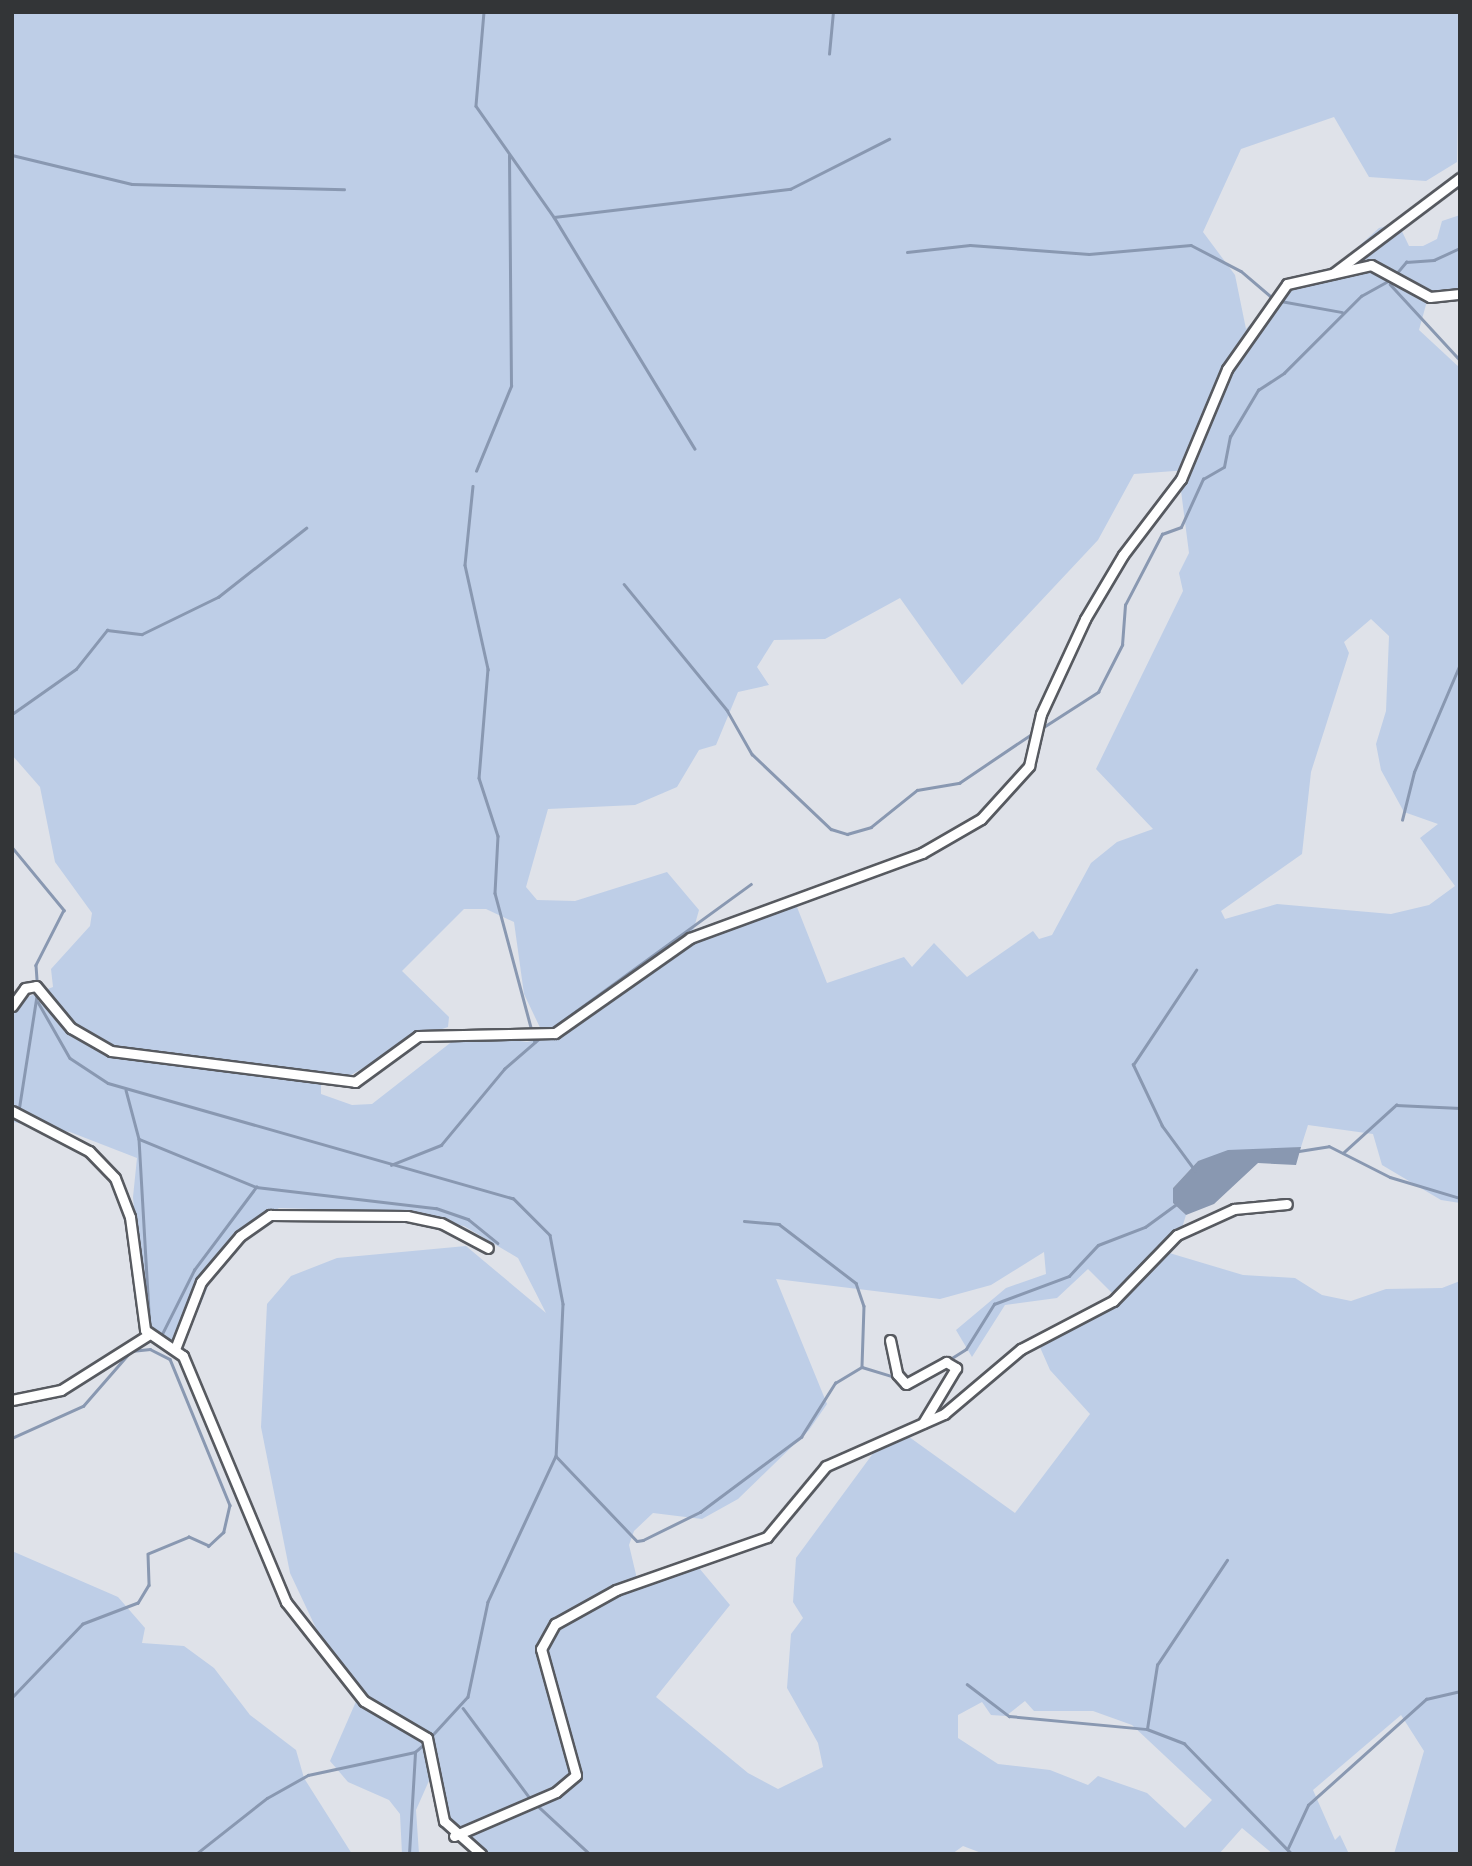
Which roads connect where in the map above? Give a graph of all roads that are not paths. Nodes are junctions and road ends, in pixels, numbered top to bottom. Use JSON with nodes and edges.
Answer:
{"nodes":[{"id":1,"x":1460,"y":178,"type":"edge"},
{"id":2,"x":1327,"y":278,"type":"junction"},
{"id":3,"x":1460,"y":294,"type":"edge"},
{"id":4,"x":1439,"y":299,"type":"junction"},
{"id":5,"x":1460,"y":304,"type":"edge"},
{"id":6,"x":12,"y":1006,"type":"edge"},
{"id":7,"x":12,"y":1111,"type":"edge"},
{"id":8,"x":1287,"y":1204,"type":"dead end"},
{"id":9,"x":488,"y":1248,"type":"dead end"},
{"id":10,"x":148,"y":1335,"type":"junction"},
{"id":11,"x":890,"y":1340,"type":"dead end"},
{"id":12,"x":175,"y":1349,"type":"junction"},
{"id":13,"x":12,"y":1400,"type":"edge"},
{"id":14,"x":922,"y":1425,"type":"junction"},
{"id":15,"x":454,"y":1836,"type":"junction"},
{"id":16,"x":481,"y":1854,"type":"edge"}],
"edges":[{"from":1,"to":2,"type":"street"},
{"from":2,"to":4,"type":"street"},
{"from":2,"to":6,"type":"street"},
{"from":3,"to":4,"type":"street"},
{"from":4,"to":5,"type":"street"},
{"from":7,"to":10,"type":"street"},
{"from":8,"to":14,"type":"street"},
{"from":9,"to":12,"type":"street"},
{"from":10,"to":12,"type":"street"},
{"from":10,"to":13,"type":"street"},
{"from":11,"to":14,"type":"street"},
{"from":12,"to":15,"type":"street"},
{"from":14,"to":15,"type":"street"},
{"from":15,"to":16,"type":"street"}]}
